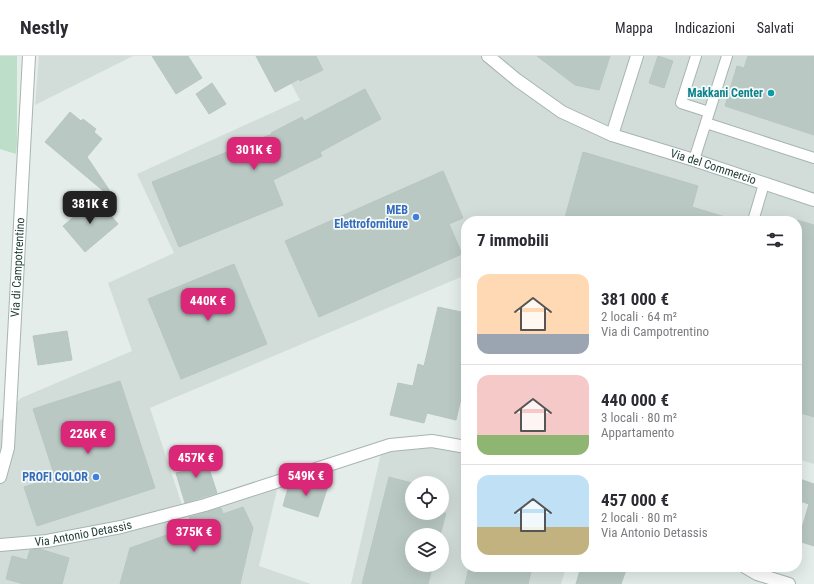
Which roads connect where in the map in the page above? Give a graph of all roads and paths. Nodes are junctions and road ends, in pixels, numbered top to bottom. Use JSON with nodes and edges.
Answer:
{"nodes":[{"id":1,"x":29,"y":56,"type":"edge"},
{"id":2,"x":488,"y":56,"type":"edge"},
{"id":3,"x":637,"y":56,"type":"edge"},
{"id":4,"x":696,"y":56,"type":"edge"},
{"id":5,"x":727,"y":56,"type":"edge"},
{"id":6,"x":710,"y":112,"type":"junction"},
{"id":7,"x":706,"y":123,"type":"junction"},
{"id":8,"x":612,"y":135,"type":"junction"},
{"id":9,"x":814,"y":158,"type":"edge"},
{"id":10,"x":694,"y":160,"type":"junction"},
{"id":11,"x":764,"y":184,"type":"junction"},
{"id":12,"x":814,"y":200,"type":"edge"},
{"id":13,"x":754,"y":216,"type":"edge"},
{"id":14,"x":461,"y":446,"type":"edge"},
{"id":15,"x":0,"y":477,"type":"edge"},
{"id":16,"x":0,"y":545,"type":"edge"},
{"id":17,"x":755,"y":579,"type":"edge"},
{"id":18,"x":789,"y":584,"type":"edge"}],
"edges":[{"from":1,"to":15,"type":"street","name":"Via di Campotrentino"},
{"from":2,"to":8,"type":"street","name":"Via del Commercio"},
{"from":3,"to":8,"type":"street"},
{"from":4,"to":6,"type":"lane"},
{"from":5,"to":6,"type":"lane"},
{"from":6,"to":7,"type":"lane"},
{"from":7,"to":9,"type":"lane"},
{"from":7,"to":10,"type":"lane"},
{"from":8,"to":10,"type":"street","name":"Via del Commercio"},
{"from":10,"to":11,"type":"street","name":"Via del Commercio"},
{"from":11,"to":12,"type":"street","name":"Via del Commercio"},
{"from":11,"to":13,"type":"lane"},
{"from":14,"to":16,"type":"street","name":"Via Antonio Detassis"},
{"from":17,"to":18,"type":"street"}]}
